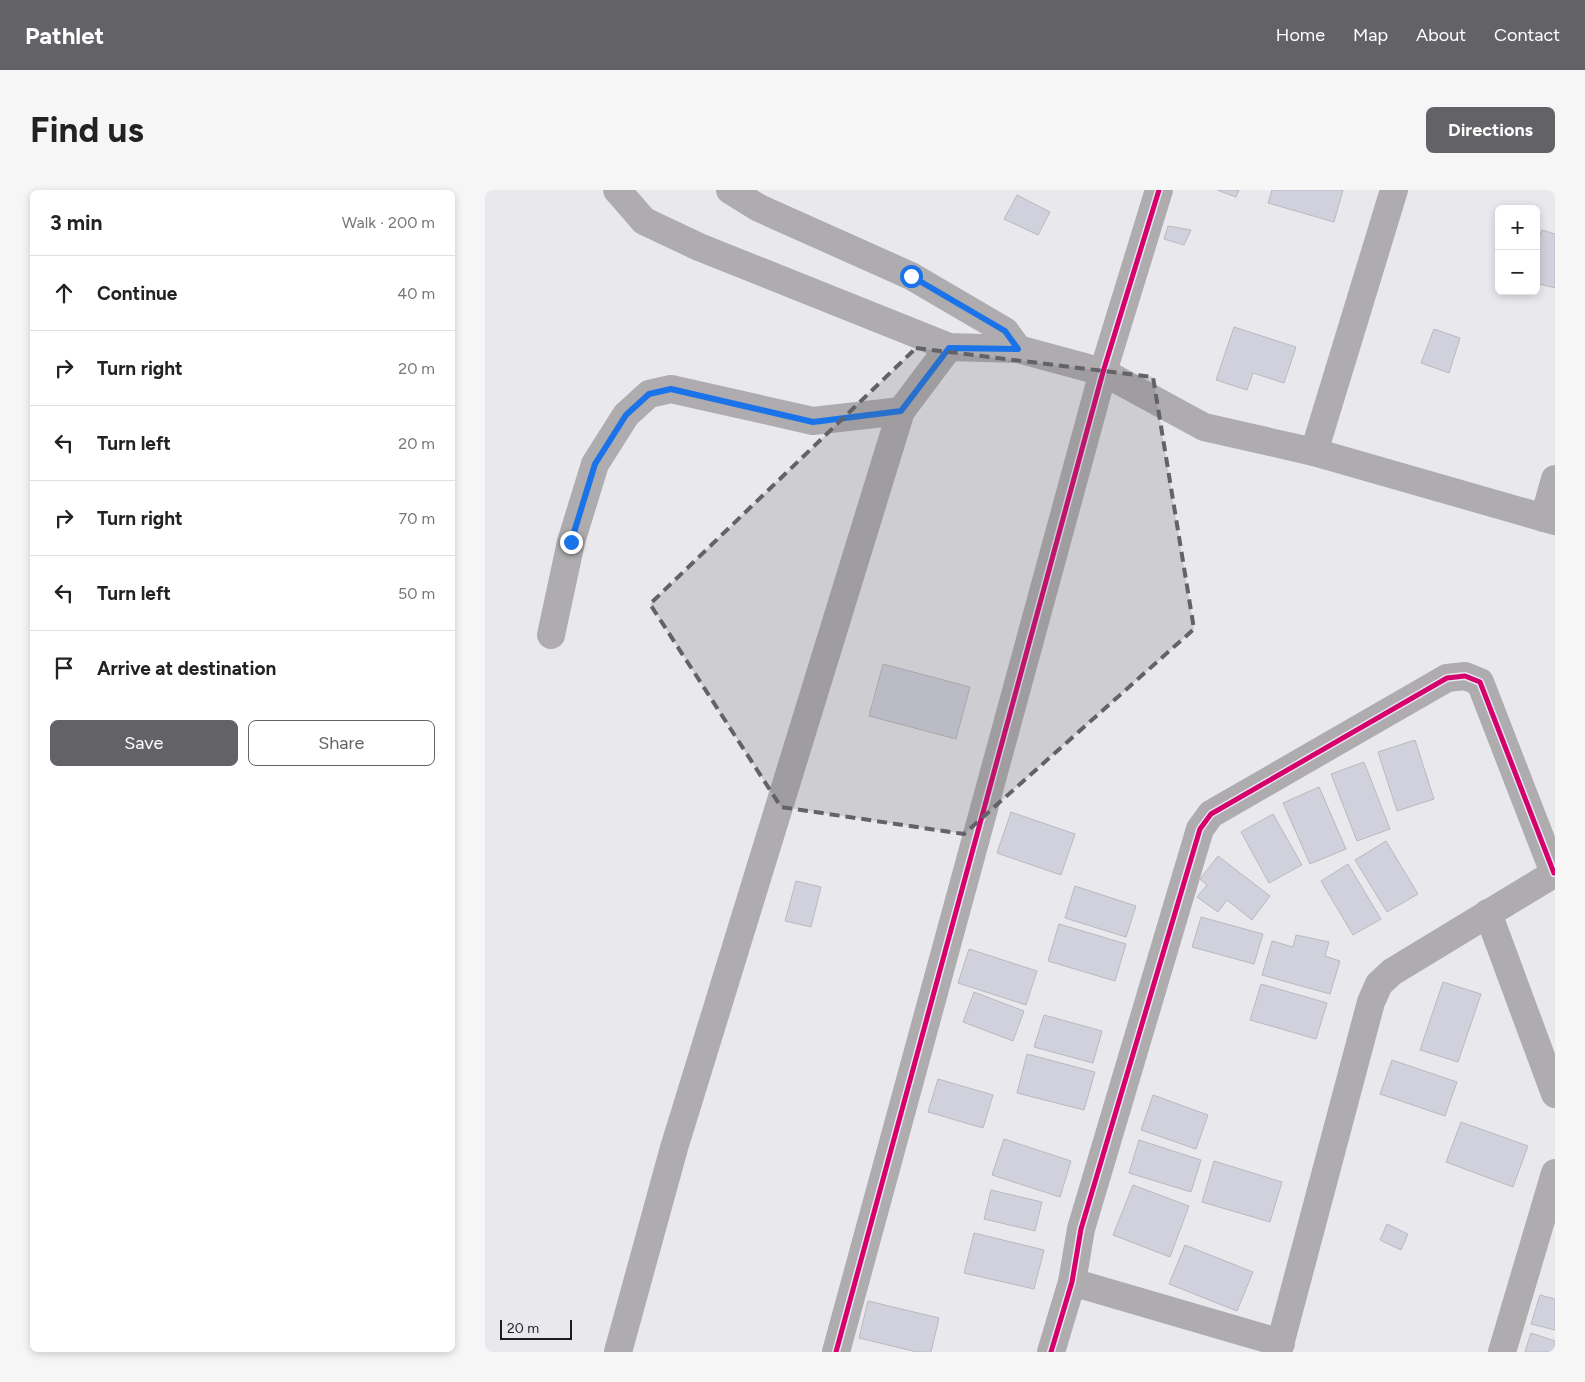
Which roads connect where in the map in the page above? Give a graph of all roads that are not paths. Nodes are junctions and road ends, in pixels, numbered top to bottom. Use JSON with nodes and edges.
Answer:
{"nodes":[{"id":1,"x":617,"y":190,"type":"edge"},
{"id":2,"x":729,"y":190,"type":"edge"},
{"id":3,"x":1159,"y":190,"type":"edge"},
{"id":4,"x":1393,"y":190,"type":"edge"},
{"id":5,"x":949,"y":348,"type":"junction"},
{"id":6,"x":1018,"y":349,"type":"junction"},
{"id":7,"x":1103,"y":372,"type":"junction"},
{"id":8,"x":901,"y":411,"type":"junction"},
{"id":9,"x":1314,"y":452,"type":"junction"},
{"id":10,"x":1555,"y":479,"type":"edge"},
{"id":11,"x":1549,"y":519,"type":"edge"},
{"id":12,"x":551,"y":635,"type":"dead end"},
{"id":13,"x":1554,"y":873,"type":"edge"},
{"id":14,"x":1488,"y":913,"type":"junction"},
{"id":15,"x":1555,"y":1094,"type":"edge"},
{"id":16,"x":1555,"y":1172,"type":"edge"},
{"id":17,"x":1072,"y":1282,"type":"junction"},
{"id":18,"x":1280,"y":1348,"type":"edge"},
{"id":19,"x":618,"y":1352,"type":"edge"},
{"id":20,"x":836,"y":1352,"type":"edge"},
{"id":21,"x":1051,"y":1352,"type":"edge"},
{"id":22,"x":1503,"y":1352,"type":"edge"}],
"edges":[{"from":1,"to":5,"type":"street"},
{"from":2,"to":6,"type":"street"},
{"from":3,"to":7,"type":"street"},
{"from":4,"to":9,"type":"street"},
{"from":5,"to":6,"type":"street"},
{"from":5,"to":8,"type":"street"},
{"from":6,"to":7,"type":"street"},
{"from":7,"to":9,"type":"street"},
{"from":7,"to":20,"type":"street"},
{"from":8,"to":12,"type":"street"},
{"from":8,"to":19,"type":"street"},
{"from":9,"to":11,"type":"street"},
{"from":10,"to":11,"type":"street"},
{"from":13,"to":14,"type":"street"},
{"from":13,"to":17,"type":"street"},
{"from":14,"to":15,"type":"street"},
{"from":14,"to":18,"type":"street"},
{"from":16,"to":22,"type":"street"},
{"from":17,"to":18,"type":"street"},
{"from":17,"to":21,"type":"street"}]}
